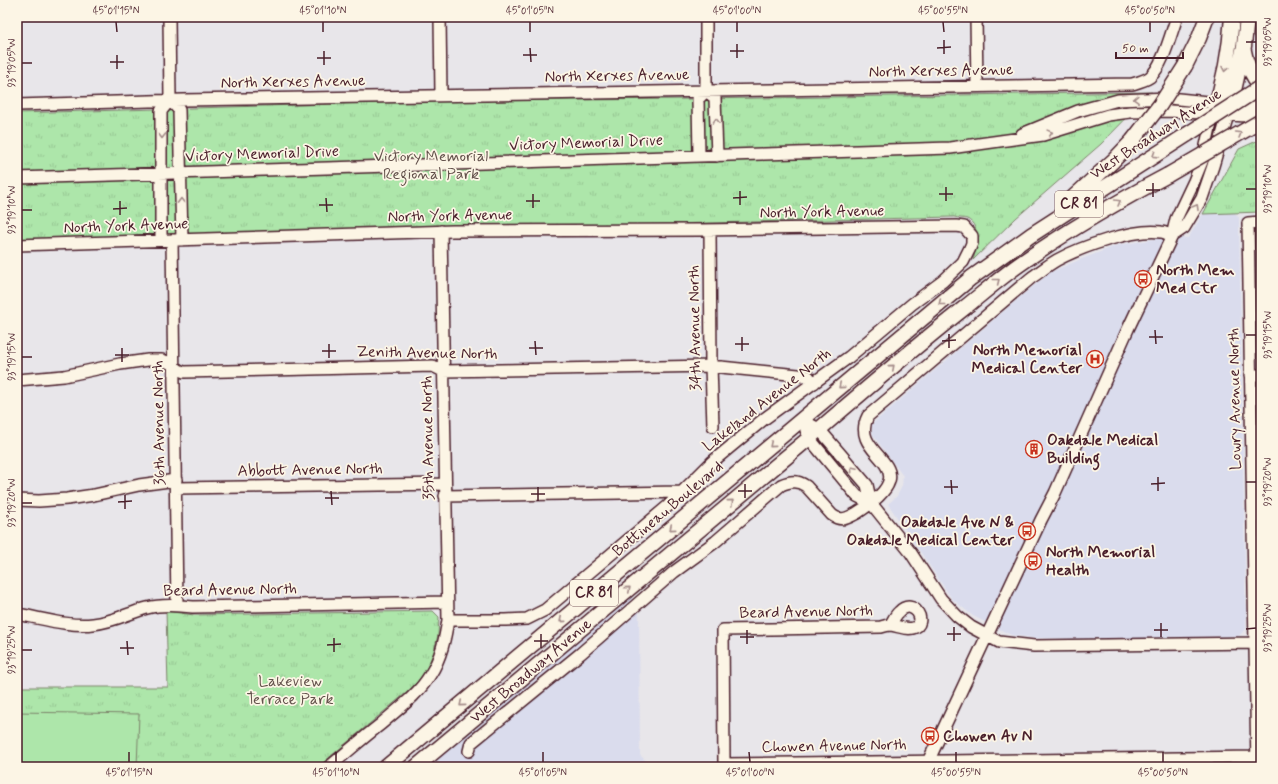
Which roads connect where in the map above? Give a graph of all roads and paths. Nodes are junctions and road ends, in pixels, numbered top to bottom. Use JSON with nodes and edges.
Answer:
{"nodes":[{"id":1,"x":169,"y":17,"type":"edge"},
{"id":2,"x":440,"y":17,"type":"edge"},
{"id":3,"x":706,"y":17,"type":"edge"},
{"id":4,"x":976,"y":17,"type":"edge"},
{"id":5,"x":1177,"y":17,"type":"edge"},
{"id":6,"x":1207,"y":17,"type":"edge"},
{"id":7,"x":1232,"y":17,"type":"edge"},
{"id":8,"x":1247,"y":17,"type":"edge"},
{"id":9,"x":1244,"y":46,"type":"junction"},
{"id":10,"x":977,"y":86,"type":"junction"},
{"id":11,"x":1261,"y":86,"type":"edge"},
{"id":12,"x":706,"y":91,"type":"junction"},
{"id":13,"x":441,"y":95,"type":"junction"},
{"id":14,"x":170,"y":100,"type":"junction"},
{"id":15,"x":17,"y":105,"type":"edge"},
{"id":16,"x":1215,"y":108,"type":"junction"},
{"id":17,"x":1261,"y":108,"type":"edge"},
{"id":18,"x":1230,"y":110,"type":"junction"},
{"id":19,"x":1261,"y":117,"type":"edge"},
{"id":20,"x":1261,"y":122,"type":"edge"},
{"id":21,"x":699,"y":156,"type":"junction"},
{"id":22,"x":717,"y":156,"type":"junction"},
{"id":23,"x":181,"y":173,"type":"junction"},
{"id":24,"x":162,"y":174,"type":"junction"},
{"id":25,"x":17,"y":178,"type":"edge"},
{"id":26,"x":1261,"y":222,"type":"edge"},
{"id":27,"x":956,"y":226,"type":"joint"},
{"id":28,"x":710,"y":230,"type":"junction"},
{"id":29,"x":441,"y":231,"type":"junction"},
{"id":30,"x":1172,"y":236,"type":"junction"},
{"id":31,"x":172,"y":240,"type":"junction"},
{"id":32,"x":17,"y":245,"type":"edge"},
{"id":33,"x":1002,"y":256,"type":"junction"},
{"id":34,"x":971,"y":278,"type":"joint"},
{"id":35,"x":173,"y":366,"type":"junction"},
{"id":36,"x":711,"y":366,"type":"junction"},
{"id":37,"x":443,"y":371,"type":"junction"},
{"id":38,"x":1256,"y":375,"type":"edge"},
{"id":39,"x":17,"y":380,"type":"edge"},
{"id":40,"x":814,"y":383,"type":"junction"},
{"id":41,"x":802,"y":420,"type":"junction"},
{"id":42,"x":713,"y":426,"type":"dead end"},
{"id":43,"x":814,"y":433,"type":"junction"},
{"id":44,"x":176,"y":484,"type":"junction"},
{"id":45,"x":445,"y":484,"type":"junction"},
{"id":46,"x":681,"y":492,"type":"junction"},
{"id":47,"x":445,"y":496,"type":"junction"},
{"id":48,"x":17,"y":500,"type":"edge"},
{"id":49,"x":871,"y":503,"type":"junction"},
{"id":50,"x":1257,"y":513,"type":"edge"},
{"id":51,"x":447,"y":602,"type":"junction"},
{"id":52,"x":177,"y":605,"type":"junction"},
{"id":53,"x":17,"y":614,"type":"edge"},
{"id":54,"x":448,"y":620,"type":"junction"},
{"id":55,"x":890,"y":625,"type":"dead end"},
{"id":56,"x":987,"y":636,"type":"junction"},
{"id":57,"x":1255,"y":643,"type":"junction"},
{"id":58,"x":1258,"y":728,"type":"edge"},
{"id":59,"x":469,"y":751,"type":"dead end"},
{"id":60,"x":1257,"y":762,"type":"edge"},
{"id":61,"x":724,"y":764,"type":"joint"},
{"id":62,"x":928,"y":764,"type":"edge"},
{"id":63,"x":328,"y":767,"type":"edge"},
{"id":64,"x":386,"y":767,"type":"edge"},
{"id":65,"x":416,"y":767,"type":"edge"}],
"edges":[{"from":1,"to":14,"type":"street"},
{"from":2,"to":13,"type":"street"},
{"from":3,"to":12,"type":"street"},
{"from":4,"to":10,"type":"street"},
{"from":5,"to":10,"type":"street","name":"North Xerxes Avenue"},
{"from":6,"to":33,"type":"main road","bridge":true},
{"from":7,"to":16,"type":"main road","one_way":true},
{"from":8,"to":9,"type":"main road"},
{"from":9,"to":11,"type":"main road"},
{"from":9,"to":18,"type":"main road"},
{"from":10,"to":12,"type":"street","name":"North Xerxes Avenue"},
{"from":11,"to":33,"type":"main road","name":"West Broadway Avenue","number":"CR 81","one_way":true,"bridge":true},
{"from":12,"to":13,"type":"street","name":"North Xerxes Avenue"},
{"from":12,"to":21,"type":"street"},
{"from":22,"to":12,"type":"street","one_way":true},
{"from":13,"to":14,"type":"street","name":"North Xerxes Avenue"},
{"from":14,"to":15,"type":"street","name":"North Xerxes Avenue"},
{"from":14,"to":23,"type":"street"},
{"from":14,"to":24,"type":"street","one_way":true},
{"from":16,"to":18,"type":"street","name":"Victory Memorial Drive"},
{"from":16,"to":22,"type":"street","name":"Victory Memorial Drive"},
{"from":16,"to":30,"type":"street"},
{"from":17,"to":18,"type":"street"},
{"from":18,"to":19,"type":"street"},
{"from":30,"to":18,"type":"street","one_way":true},
{"from":43,"to":20,"type":"main road","number":"CR 81","one_way":true,"bridge":true},
{"from":21,"to":22,"type":"street","name":"Victory Memorial Drive"},
{"from":21,"to":23,"type":"street","name":"Victory Memorial Drive"},
{"from":23,"to":24,"type":"street","name":"Victory Memorial Drive"},
{"from":31,"to":23,"type":"street","one_way":true},
{"from":24,"to":25,"type":"street","name":"Victory Memorial Drive"},
{"from":24,"to":31,"type":"street"},
{"from":26,"to":38,"type":"street","name":"Lowry Avenue North"},
{"from":27,"to":28,"type":"street","name":"North York Avenue"},
{"from":27,"to":40,"type":"street","name":"Lakeland Avenue North"},
{"from":28,"to":29,"type":"street","name":"North York Avenue"},
{"from":28,"to":36,"type":"street","name":"34th Avenue North"},
{"from":29,"to":31,"type":"street","name":"North York Avenue"},
{"from":29,"to":37,"type":"street","name":"35th Avenue North"},
{"from":30,"to":49,"type":"street","name":"West Broadway Avenue"},
{"from":30,"to":56,"type":"street"},
{"from":31,"to":32,"type":"street","name":"North York Avenue"},
{"from":31,"to":35,"type":"street","name":"36th Avenue North"},
{"from":33,"to":34,"type":"main road","name":"West Broadway Avenue","number":"CR 81"},
{"from":34,"to":41,"type":"main road","name":"Bottineau Boulevard","number":"CR 81","one_way":true},
{"from":35,"to":37,"type":"street","name":"Zenith Avenue North"},
{"from":35,"to":39,"type":"street","name":"Zenith Avenue North"},
{"from":35,"to":44,"type":"street","name":"36th Avenue North"},
{"from":36,"to":37,"type":"street","name":"Zenith Avenue North"},
{"from":36,"to":40,"type":"street","name":"Zenith Avenue North"},
{"from":36,"to":42,"type":"street","name":"34th Avenue North"},
{"from":37,"to":45,"type":"street","name":"35th Avenue North"},
{"from":38,"to":50,"type":"street","name":"Lowry Avenue North"},
{"from":40,"to":46,"type":"street","name":"Lakeland Avenue North"},
{"from":41,"to":43,"type":"street"},
{"from":41,"to":64,"type":"main road","name":"Bottineau Boulevard","number":"CR 81","one_way":true},
{"from":43,"to":49,"type":"street"},
{"from":65,"to":43,"type":"main road","number":"CR 81","one_way":true},
{"from":44,"to":45,"type":"street","name":"Abbott Avenue North"},
{"from":44,"to":48,"type":"street","name":"Abbott Avenue North"},
{"from":44,"to":52,"type":"street","name":"36th Avenue North"},
{"from":45,"to":47,"type":"street","name":"35th Avenue North"},
{"from":46,"to":47,"type":"street"},
{"from":46,"to":54,"type":"street","name":"Lakeland Avenue North"},
{"from":47,"to":51,"type":"street","name":"35th Avenue North"},
{"from":49,"to":56,"type":"street"},
{"from":49,"to":59,"type":"street","name":"West Broadway Avenue"},
{"from":50,"to":57,"type":"street","name":"Lowry Avenue North"},
{"from":51,"to":52,"type":"street","name":"Beard Avenue North"},
{"from":51,"to":54,"type":"street","name":"35th Avenue North"},
{"from":52,"to":53,"type":"street","name":"Beard Avenue North"},
{"from":54,"to":63,"type":"street"},
{"from":55,"to":61,"type":"street","name":"Beard Avenue North"},
{"from":56,"to":57,"type":"street"},
{"from":56,"to":62,"type":"street"},
{"from":57,"to":58,"type":"street","name":"Lowry Avenue North"},
{"from":58,"to":60,"type":"street","name":"Lowry Avenue North"},
{"from":60,"to":62,"type":"street","name":"Chowen Avenue North"},
{"from":61,"to":62,"type":"street","name":"Chowen Avenue North"}]}
